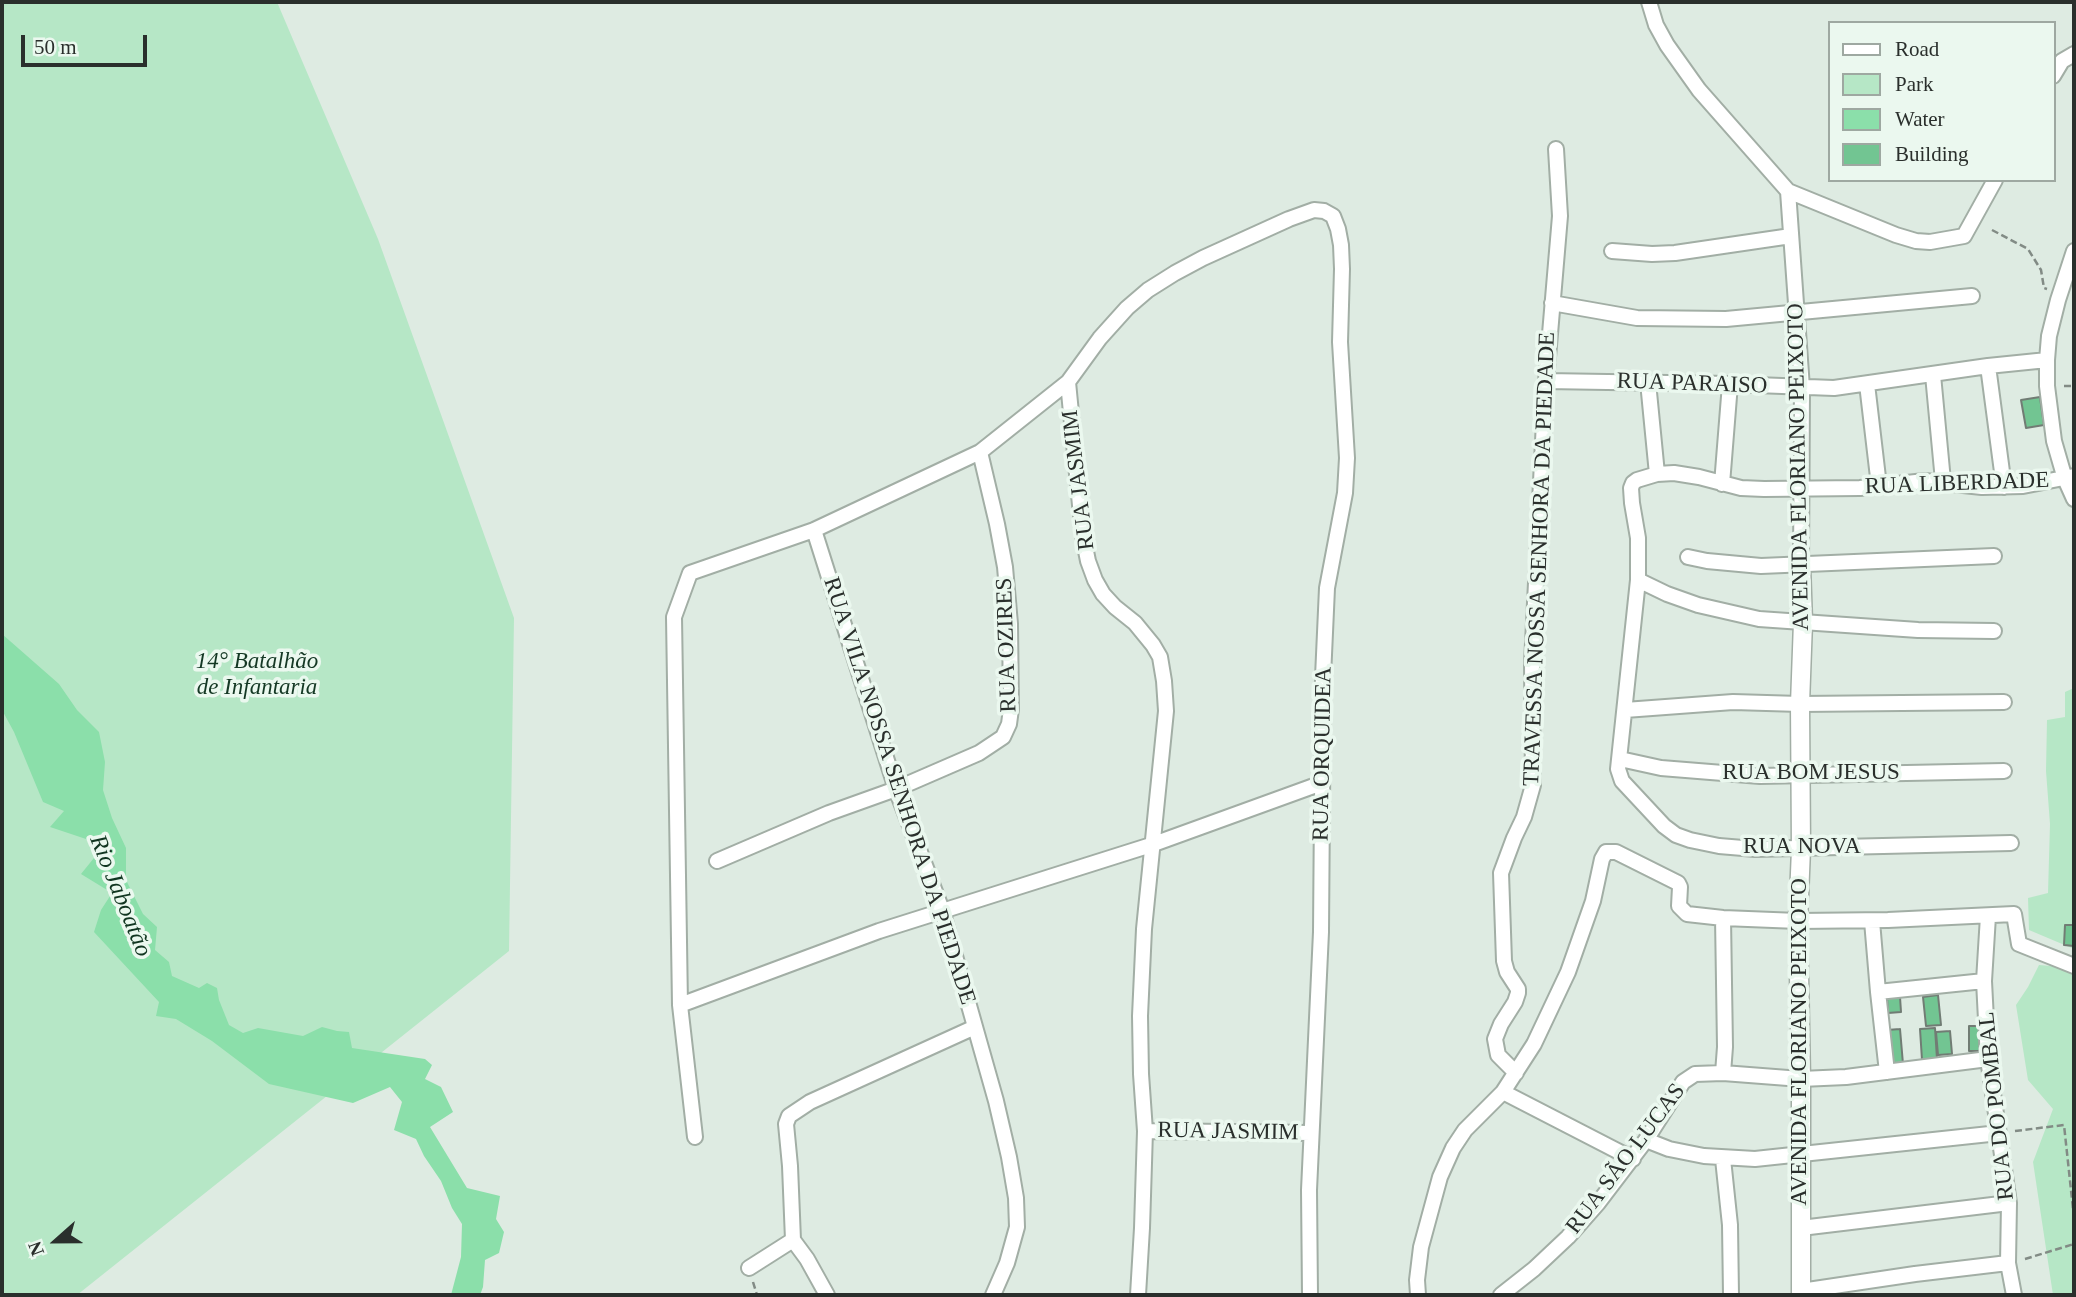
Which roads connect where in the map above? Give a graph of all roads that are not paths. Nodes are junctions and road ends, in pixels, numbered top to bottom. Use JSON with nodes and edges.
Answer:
{"nodes":[{"id":1,"x":1649,"y":2,"type":"edge"},
{"id":2,"x":2074,"y":54,"type":"edge"},
{"id":3,"x":2055,"y":73,"type":"edge"},
{"id":4,"x":1556,"y":149,"type":"dead end"},
{"id":5,"x":1994,"y":182,"type":"edge"},
{"id":6,"x":1788,"y":191,"type":"junction"},
{"id":7,"x":1791,"y":236,"type":"junction"},
{"id":8,"x":1612,"y":251,"type":"dead end"},
{"id":9,"x":2074,"y":251,"type":"edge"},
{"id":10,"x":1972,"y":296,"type":"dead end"},
{"id":11,"x":1552,"y":303,"type":"junction"},
{"id":12,"x":1797,"y":312,"type":"junction"},
{"id":13,"x":2047,"y":360,"type":"junction"},
{"id":14,"x":1988,"y":366,"type":"junction"},
{"id":15,"x":1933,"y":375,"type":"junction"},
{"id":16,"x":1546,"y":381,"type":"junction"},
{"id":17,"x":1068,"y":382,"type":"junction"},
{"id":18,"x":1648,"y":382,"type":"junction"},
{"id":19,"x":1730,"y":384,"type":"junction"},
{"id":20,"x":1867,"y":384,"type":"junction"},
{"id":21,"x":1802,"y":388,"type":"junction"},
{"id":22,"x":980,"y":452,"type":"junction"},
{"id":23,"x":1657,"y":474,"type":"junction"},
{"id":24,"x":2070,"y":477,"type":"edge"},
{"id":25,"x":1943,"y":481,"type":"junction"},
{"id":26,"x":1722,"y":484,"type":"junction"},
{"id":27,"x":1879,"y":486,"type":"junction"},
{"id":28,"x":2004,"y":487,"type":"junction"},
{"id":29,"x":1802,"y":489,"type":"junction"},
{"id":30,"x":2074,"y":499,"type":"edge"},
{"id":31,"x":814,"y":530,"type":"junction"},
{"id":32,"x":1994,"y":556,"type":"dead end"},
{"id":33,"x":1688,"y":557,"type":"dead end"},
{"id":34,"x":1801,"y":565,"type":"junction"},
{"id":35,"x":1638,"y":580,"type":"junction"},
{"id":36,"x":1803,"y":622,"type":"junction"},
{"id":37,"x":1994,"y":631,"type":"dead end"},
{"id":38,"x":2004,"y":702,"type":"dead end"},
{"id":39,"x":1800,"y":704,"type":"junction"},
{"id":40,"x":1625,"y":710,"type":"junction"},
{"id":41,"x":1620,"y":759,"type":"junction"},
{"id":42,"x":2004,"y":771,"type":"dead end"},
{"id":43,"x":1801,"y":775,"type":"junction"},
{"id":44,"x":1322,"y":783,"type":"junction"},
{"id":45,"x":896,"y":789,"type":"junction"},
{"id":46,"x":2011,"y":843,"type":"dead end"},
{"id":47,"x":1151,"y":845,"type":"junction"},
{"id":48,"x":1801,"y":849,"type":"junction"},
{"id":49,"x":717,"y":861,"type":"dead end"},
{"id":50,"x":943,"y":910,"type":"junction"},
{"id":51,"x":1988,"y":916,"type":"junction"},
{"id":52,"x":1723,"y":918,"type":"junction"},
{"id":53,"x":1798,"y":920,"type":"junction"},
{"id":54,"x":1872,"y":921,"type":"junction"},
{"id":55,"x":2074,"y":966,"type":"edge"},
{"id":56,"x":1984,"y":981,"type":"junction"},
{"id":57,"x":1878,"y":992,"type":"junction"},
{"id":58,"x":680,"y":1004,"type":"junction"},
{"id":59,"x":975,"y":1027,"type":"junction"},
{"id":60,"x":1988,"y":1059,"type":"junction"},
{"id":61,"x":1886,"y":1072,"type":"junction"},
{"id":62,"x":1516,"y":1073,"type":"junction"},
{"id":63,"x":1723,"y":1073,"type":"junction"},
{"id":64,"x":1801,"y":1079,"type":"junction"},
{"id":65,"x":1503,"y":1092,"type":"junction"},
{"id":66,"x":1145,"y":1131,"type":"junction"},
{"id":67,"x":1311,"y":1133,"type":"junction"},
{"id":68,"x":1999,"y":1133,"type":"junction"},
{"id":69,"x":695,"y":1137,"type":"dead end"},
{"id":70,"x":1646,"y":1140,"type":"junction"},
{"id":71,"x":1801,"y":1154,"type":"junction"},
{"id":72,"x":1633,"y":1159,"type":"junction"},
{"id":73,"x":1723,"y":1159,"type":"junction"},
{"id":74,"x":2009,"y":1203,"type":"junction"},
{"id":75,"x":1801,"y":1228,"type":"junction"},
{"id":76,"x":793,"y":1240,"type":"junction"},
{"id":77,"x":2008,"y":1264,"type":"junction"},
{"id":78,"x":749,"y":1268,"type":"dead end"},
{"id":79,"x":1801,"y":1293,"type":"edge"},
{"id":80,"x":827,"y":1295,"type":"edge"},
{"id":81,"x":993,"y":1295,"type":"edge"},
{"id":82,"x":1138,"y":1295,"type":"edge"},
{"id":83,"x":1310,"y":1295,"type":"edge"},
{"id":84,"x":1418,"y":1295,"type":"edge"},
{"id":85,"x":1502,"y":1295,"type":"edge"},
{"id":86,"x":1731,"y":1295,"type":"edge"},
{"id":87,"x":2014,"y":1295,"type":"edge"}],
"edges":[{"from":1,"to":6,"type":"street"},
{"from":2,"to":3,"type":"street"},
{"from":4,"to":11,"type":"street","name":"TRAVESSA NOSSA SENHORA DA PIEDADE"},
{"from":5,"to":6,"type":"street"},
{"from":6,"to":7,"type":"street","name":"AVENIDA FLORIANO PEIXOTO"},
{"from":7,"to":8,"type":"street"},
{"from":7,"to":12,"type":"street","name":"AVENIDA FLORIANO PEIXOTO"},
{"from":9,"to":13,"type":"street"},
{"from":10,"to":12,"type":"street"},
{"from":11,"to":12,"type":"street"},
{"from":11,"to":16,"type":"street","name":"TRAVESSA NOSSA SENHORA DA PIEDADE"},
{"from":12,"to":21,"type":"street","name":"AVENIDA FLORIANO PEIXOTO"},
{"from":13,"to":14,"type":"street","name":"RUA PARAISO"},
{"from":13,"to":24,"type":"street"},
{"from":14,"to":15,"type":"street","name":"RUA PARAISO"},
{"from":14,"to":28,"type":"street"},
{"from":15,"to":20,"type":"street","name":"RUA PARAISO"},
{"from":15,"to":25,"type":"street"},
{"from":16,"to":18,"type":"street","name":"RUA PARAISO"},
{"from":16,"to":62,"type":"street","name":"TRAVESSA NOSSA SENHORA DA PIEDADE"},
{"from":17,"to":22,"type":"street"},
{"from":17,"to":44,"type":"street","name":"RUA ORQUIDEA"},
{"from":17,"to":47,"type":"street","name":"RUA JASMIM"},
{"from":18,"to":19,"type":"street","name":"RUA PARAISO"},
{"from":18,"to":23,"type":"street"},
{"from":19,"to":21,"type":"street","name":"RUA PARAISO"},
{"from":19,"to":26,"type":"street"},
{"from":20,"to":21,"type":"street","name":"RUA PARAISO"},
{"from":20,"to":27,"type":"street"},
{"from":21,"to":29,"type":"street","name":"AVENIDA FLORIANO PEIXOTO"},
{"from":22,"to":31,"type":"street"},
{"from":22,"to":45,"type":"street","name":"RUA OZIRES"},
{"from":23,"to":26,"type":"street","name":"RUA LIBERDADE"},
{"from":23,"to":35,"type":"street","name":"RUA LIBERDADE"},
{"from":24,"to":28,"type":"street","name":"RUA LIBERDADE"},
{"from":24,"to":30,"type":"street"},
{"from":25,"to":27,"type":"street","name":"RUA LIBERDADE"},
{"from":25,"to":28,"type":"street","name":"RUA LIBERDADE"},
{"from":26,"to":29,"type":"street","name":"RUA LIBERDADE"},
{"from":27,"to":29,"type":"street","name":"RUA LIBERDADE"},
{"from":29,"to":34,"type":"street","name":"AVENIDA FLORIANO PEIXOTO"},
{"from":31,"to":45,"type":"street","name":"RUA VILA NOSSA SENHORA DA PIEDADE"},
{"from":31,"to":58,"type":"street"},
{"from":32,"to":34,"type":"street"},
{"from":33,"to":34,"type":"street"},
{"from":34,"to":36,"type":"street","name":"AVENIDA FLORIANO PEIXOTO"},
{"from":35,"to":36,"type":"street"},
{"from":35,"to":40,"type":"street"},
{"from":36,"to":37,"type":"street"},
{"from":36,"to":39,"type":"street","name":"AVENIDA FLORIANO PEIXOTO"},
{"from":38,"to":39,"type":"street"},
{"from":39,"to":40,"type":"street"},
{"from":39,"to":43,"type":"street","name":"AVENIDA FLORIANO PEIXOTO"},
{"from":40,"to":41,"type":"street"},
{"from":41,"to":43,"type":"street","name":"RUA BOM JESUS"},
{"from":41,"to":48,"type":"street","name":"RUA NOVA"},
{"from":42,"to":43,"type":"street","name":"RUA BOM JESUS"},
{"from":43,"to":48,"type":"street","name":"AVENIDA FLORIANO PEIXOTO"},
{"from":44,"to":47,"type":"street"},
{"from":44,"to":67,"type":"street","name":"RUA ORQUIDEA"},
{"from":45,"to":49,"type":"street","name":"RUA OZIRES"},
{"from":45,"to":50,"type":"street","name":"RUA VILA NOSSA SENHORA DA PIEDADE"},
{"from":46,"to":48,"type":"street","name":"RUA NOVA"},
{"from":47,"to":50,"type":"street"},
{"from":47,"to":66,"type":"street","name":"RUA JASMIM"},
{"from":48,"to":53,"type":"street","name":"AVENIDA FLORIANO PEIXOTO"},
{"from":50,"to":58,"type":"street"},
{"from":50,"to":59,"type":"street","name":"RUA VILA NOSSA SENHORA DA PIEDADE"},
{"from":51,"to":54,"type":"street"},
{"from":51,"to":55,"type":"street"},
{"from":51,"to":56,"type":"street","name":"RUA DO POMBAL"},
{"from":52,"to":53,"type":"street"},
{"from":52,"to":62,"type":"street"},
{"from":52,"to":63,"type":"street"},
{"from":53,"to":54,"type":"street"},
{"from":53,"to":64,"type":"street","name":"AVENIDA FLORIANO PEIXOTO"},
{"from":54,"to":57,"type":"street"},
{"from":56,"to":57,"type":"street"},
{"from":56,"to":60,"type":"street","name":"RUA DO POMBAL"},
{"from":57,"to":61,"type":"street"},
{"from":58,"to":69,"type":"street"},
{"from":59,"to":76,"type":"street"},
{"from":59,"to":81,"type":"street","name":"RUA VILA NOSSA SENHORA DA PIEDADE"},
{"from":60,"to":61,"type":"street"},
{"from":60,"to":68,"type":"street","name":"RUA DO POMBAL"},
{"from":61,"to":64,"type":"street"},
{"from":62,"to":65,"type":"street"},
{"from":63,"to":64,"type":"street"},
{"from":63,"to":70,"type":"street","name":"RUA SÃO LUCAS"},
{"from":64,"to":71,"type":"street","name":"AVENIDA FLORIANO PEIXOTO"},
{"from":65,"to":72,"type":"street"},
{"from":65,"to":84,"type":"street"},
{"from":66,"to":67,"type":"street","name":"RUA JASMIM"},
{"from":66,"to":82,"type":"street","name":"RUA JASMIM"},
{"from":67,"to":83,"type":"street","name":"RUA ORQUIDEA"},
{"from":68,"to":71,"type":"street"},
{"from":68,"to":74,"type":"street","name":"RUA DO POMBAL"},
{"from":70,"to":72,"type":"street","name":"RUA SÃO LUCAS"},
{"from":70,"to":73,"type":"street"},
{"from":71,"to":73,"type":"street"},
{"from":71,"to":75,"type":"street","name":"AVENIDA FLORIANO PEIXOTO"},
{"from":72,"to":85,"type":"street","name":"RUA SÃO LUCAS"},
{"from":73,"to":86,"type":"street"},
{"from":74,"to":75,"type":"street"},
{"from":74,"to":77,"type":"street","name":"RUA DO POMBAL"},
{"from":75,"to":79,"type":"street","name":"AVENIDA FLORIANO PEIXOTO"},
{"from":76,"to":78,"type":"street"},
{"from":76,"to":80,"type":"street"},
{"from":77,"to":79,"type":"street"},
{"from":77,"to":87,"type":"street","name":"RUA DO POMBAL"}]}
